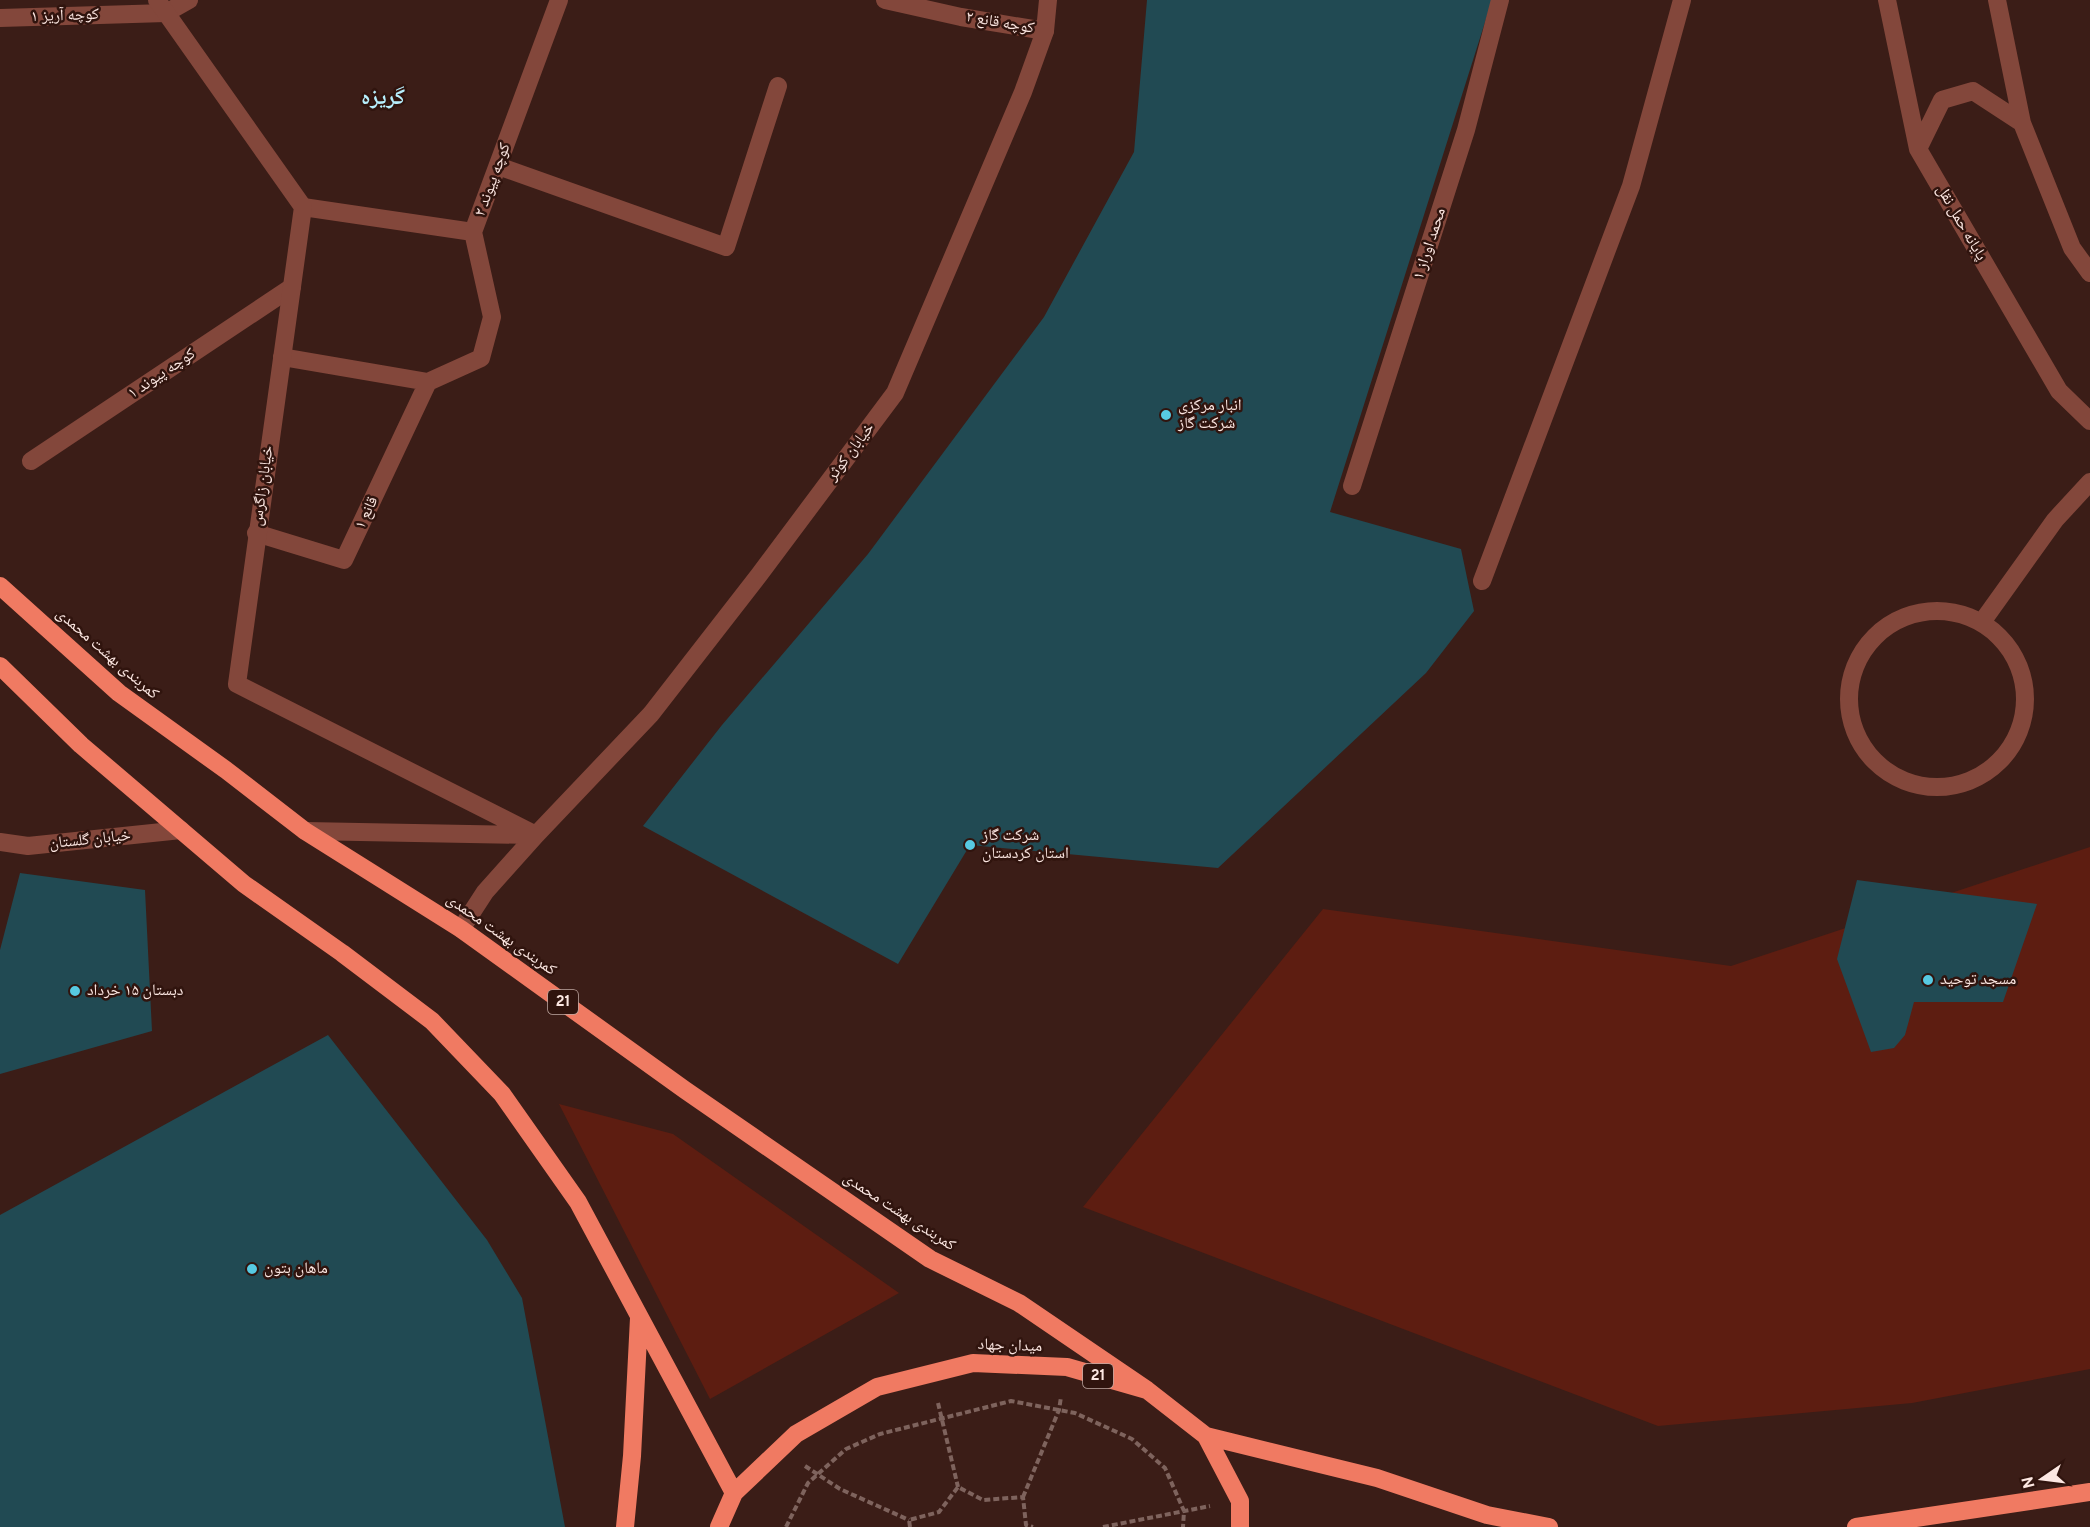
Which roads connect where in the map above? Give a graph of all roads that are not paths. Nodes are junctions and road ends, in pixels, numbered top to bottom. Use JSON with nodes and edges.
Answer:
{"nodes":[{"id":1,"x":189,"y":0,"type":"edge"},
{"id":2,"x":559,"y":0,"type":"edge"},
{"id":3,"x":885,"y":0,"type":"edge"},
{"id":4,"x":1048,"y":0,"type":"edge"},
{"id":5,"x":1500,"y":0,"type":"edge"},
{"id":6,"x":1682,"y":0,"type":"edge"},
{"id":7,"x":1887,"y":0,"type":"edge"},
{"id":8,"x":1997,"y":0,"type":"edge"},
{"id":9,"x":162,"y":7,"type":"edge"},
{"id":10,"x":0,"y":18,"type":"edge"},
{"id":11,"x":1045,"y":31,"type":"junction"},
{"id":12,"x":778,"y":86,"type":"dead end"},
{"id":13,"x":2022,"y":123,"type":"junction"},
{"id":14,"x":1918,"y":149,"type":"junction"},
{"id":15,"x":498,"y":166,"type":"junction"},
{"id":16,"x":303,"y":207,"type":"junction"},
{"id":17,"x":474,"y":232,"type":"junction"},
{"id":18,"x":2090,"y":273,"type":"edge"},
{"id":19,"x":292,"y":287,"type":"junction"},
{"id":20,"x":282,"y":357,"type":"junction"},
{"id":21,"x":428,"y":382,"type":"junction"},
{"id":22,"x":2090,"y":422,"type":"edge"},
{"id":23,"x":32,"y":461,"type":"dead end"},
{"id":24,"x":2090,"y":482,"type":"edge"},
{"id":25,"x":1352,"y":486,"type":"dead end"},
{"id":26,"x":256,"y":533,"type":"junction"},
{"id":27,"x":1482,"y":581,"type":"dead end"},
{"id":28,"x":0,"y":585,"type":"edge"},
{"id":29,"x":1982,"y":622,"type":"junction"},
{"id":30,"x":0,"y":666,"type":"edge"},
{"id":31,"x":181,"y":830,"type":"junction"},
{"id":32,"x":305,"y":831,"type":"junction"},
{"id":33,"x":536,"y":835,"type":"junction"},
{"id":34,"x":0,"y":842,"type":"edge"},
{"id":35,"x":461,"y":928,"type":"junction"},
{"id":36,"x":639,"y":1317,"type":"junction"},
{"id":37,"x":1147,"y":1390,"type":"junction"},
{"id":38,"x":1206,"y":1437,"type":"junction"},
{"id":39,"x":2090,"y":1492,"type":"edge"},
{"id":40,"x":734,"y":1493,"type":"junction"},
{"id":41,"x":626,"y":1527,"type":"edge"},
{"id":42,"x":718,"y":1527,"type":"edge"},
{"id":43,"x":1240,"y":1527,"type":"edge"},
{"id":44,"x":1550,"y":1527,"type":"edge"},
{"id":45,"x":1857,"y":1527,"type":"edge"}],
"edges":[{"from":1,"to":9,"type":"street"},
{"from":2,"to":15,"type":"street","name":"کوچه پیوند ۲"},
{"from":3,"to":11,"type":"street","name":"کوچه قانع ۲"},
{"from":4,"to":11,"type":"street","name":"خیابان کوثر"},
{"from":5,"to":25,"type":"street","name":"محمد اوراز ۱"},
{"from":6,"to":27,"type":"street"},
{"from":7,"to":14,"type":"street","name":"پایانه حمل نقل"},
{"from":8,"to":13,"type":"street"},
{"from":9,"to":10,"type":"street","name":"کوچه آریز ۱"},
{"from":9,"to":16,"type":"street"},
{"from":11,"to":33,"type":"street","name":"خیابان کوثر"},
{"from":12,"to":15,"type":"street"},
{"from":13,"to":14,"type":"street"},
{"from":13,"to":18,"type":"street"},
{"from":14,"to":22,"type":"street","name":"پایانه حمل نقل"},
{"from":15,"to":17,"type":"street","name":"کوچه پیوند ۲"},
{"from":16,"to":17,"type":"street","name":"کوچه پیوند ۲"},
{"from":16,"to":19,"type":"street","name":"خیابان زاگرس"},
{"from":17,"to":21,"type":"street"},
{"from":19,"to":20,"type":"street","name":"خیابان زاگرس"},
{"from":19,"to":23,"type":"street","name":"کوچه پیوند ۱"},
{"from":20,"to":21,"type":"street"},
{"from":20,"to":26,"type":"street","name":"خیابان زاگرس"},
{"from":21,"to":26,"type":"street","name":"قانع ۱"},
{"from":24,"to":29,"type":"street"},
{"from":26,"to":33,"type":"street","name":"خیابان زاگرس"},
{"from":28,"to":32,"type":"highway","name":"کمربندی بهشت محمدی","number":"21"},
{"from":29,"to":29,"type":"street"},
{"from":30,"to":31,"type":"highway"},
{"from":31,"to":34,"type":"street","name":"خیابان گلستان"},
{"from":31,"to":36,"type":"highway"},
{"from":32,"to":33,"type":"street"},
{"from":32,"to":35,"type":"highway","name":"کمربندی بهشت محمدی","number":"21"},
{"from":33,"to":35,"type":"street","name":"خیابان کوثر"},
{"from":35,"to":37,"type":"highway","name":"کمربندی بهشت محمدی","number":"21"},
{"from":36,"to":40,"type":"highway"},
{"from":36,"to":41,"type":"highway"},
{"from":37,"to":38,"type":"highway","name":"میدان جهاد","number":"21"},
{"from":37,"to":40,"type":"highway","name":"میدان جهاد","number":"21"},
{"from":38,"to":43,"type":"highway","name":"میدان جهاد","number":"21"},
{"from":38,"to":44,"type":"highway","number":"21"},
{"from":39,"to":45,"type":"highway"},
{"from":40,"to":42,"type":"highway","name":"میدان جهاد","number":"21"}]}
